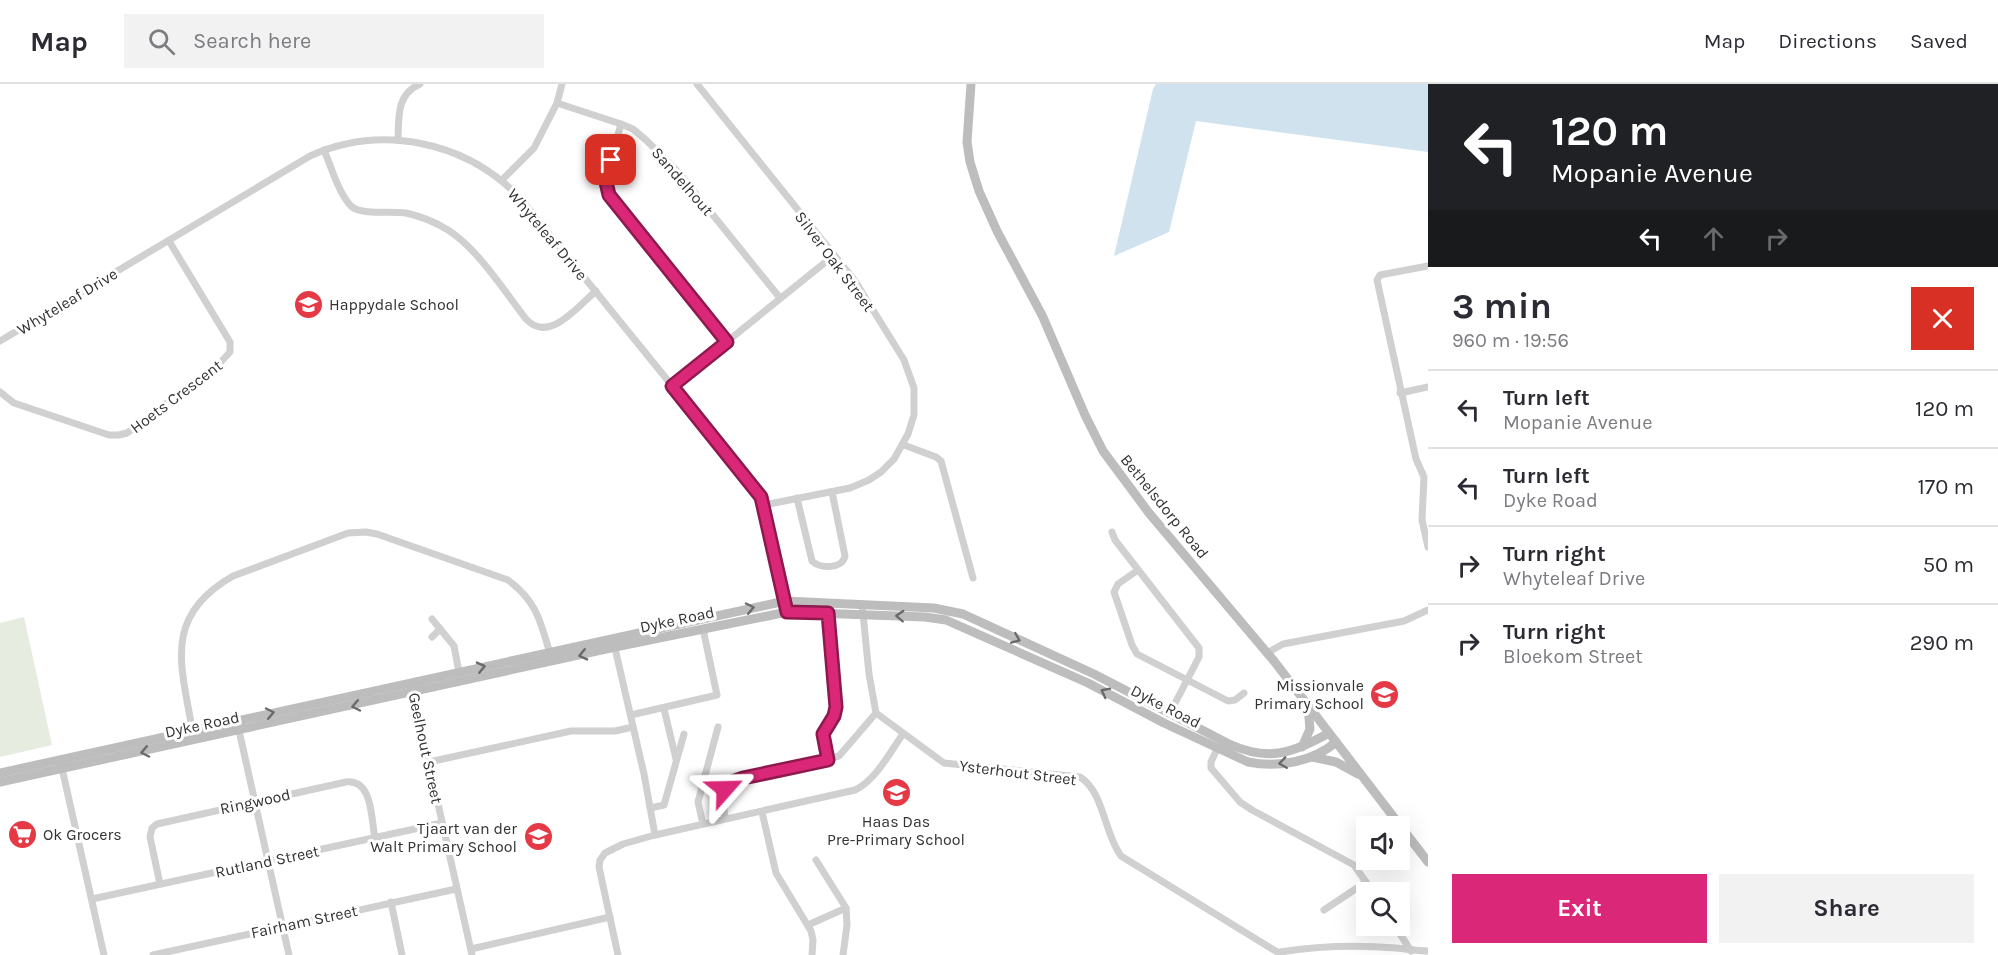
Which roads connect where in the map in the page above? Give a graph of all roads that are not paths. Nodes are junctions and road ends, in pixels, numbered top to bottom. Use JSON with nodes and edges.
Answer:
{"nodes":[{"id":1,"x":420,"y":84,"type":"edge"},
{"id":2,"x":562,"y":84,"type":"edge"},
{"id":3,"x":697,"y":84,"type":"edge"},
{"id":4,"x":971,"y":84,"type":"edge"},
{"id":5,"x":557,"y":103,"type":"junction"},
{"id":6,"x":621,"y":124,"type":"junction"},
{"id":7,"x":398,"y":140,"type":"junction"},
{"id":8,"x":324,"y":150,"type":"junction"},
{"id":9,"x":502,"y":180,"type":"junction"},
{"id":10,"x":169,"y":241,"type":"junction"},
{"id":11,"x":833,"y":256,"type":"junction"},
{"id":12,"x":1428,"y":266,"type":"edge"},
{"id":13,"x":596,"y":291,"type":"junction"},
{"id":14,"x":780,"y":298,"type":"junction"},
{"id":15,"x":0,"y":341,"type":"edge"},
{"id":16,"x":727,"y":342,"type":"junction"},
{"id":17,"x":672,"y":386,"type":"junction"},
{"id":18,"x":1428,"y":387,"type":"edge"},
{"id":19,"x":0,"y":392,"type":"edge"},
{"id":20,"x":1401,"y":393,"type":"junction"},
{"id":21,"x":904,"y":445,"type":"junction"},
{"id":22,"x":1426,"y":477,"type":"edge"},
{"id":23,"x":832,"y":492,"type":"junction"},
{"id":24,"x":797,"y":498,"type":"junction"},
{"id":25,"x":764,"y":504,"type":"junction"},
{"id":26,"x":1112,"y":532,"type":"dead end"},
{"id":27,"x":1428,"y":547,"type":"edge"},
{"id":28,"x":1138,"y":570,"type":"junction"},
{"id":29,"x":973,"y":578,"type":"dead end"},
{"id":30,"x":785,"y":601,"type":"junction"},
{"id":31,"x":862,"y":604,"type":"junction"},
{"id":32,"x":1428,"y":610,"type":"edge"},
{"id":33,"x":787,"y":612,"type":"junction"},
{"id":34,"x":828,"y":613,"type":"junction"},
{"id":35,"x":862,"y":615,"type":"junction"},
{"id":36,"x":432,"y":619,"type":"dead end"},
{"id":37,"x":440,"y":629,"type":"junction"},
{"id":38,"x":703,"y":629,"type":"junction"},
{"id":39,"x":432,"y":637,"type":"dead end"},
{"id":40,"x":614,"y":643,"type":"junction"},
{"id":41,"x":550,"y":651,"type":"junction"},
{"id":42,"x":1267,"y":653,"type":"junction"},
{"id":43,"x":553,"y":662,"type":"junction"},
{"id":44,"x":459,"y":672,"type":"junction"},
{"id":45,"x":1186,"y":681,"type":"junction"},
{"id":46,"x":411,"y":682,"type":"junction"},
{"id":47,"x":413,"y":693,"type":"junction"},
{"id":48,"x":1244,"y":693,"type":"dead end"},
{"id":49,"x":1307,"y":704,"type":"junction"},
{"id":50,"x":664,"y":709,"type":"junction"},
{"id":51,"x":876,"y":713,"type":"junction"},
{"id":52,"x":1170,"y":713,"type":"junction"},
{"id":53,"x":631,"y":715,"type":"junction"},
{"id":54,"x":237,"y":721,"type":"junction"},
{"id":55,"x":633,"y":727,"type":"junction"},
{"id":56,"x":718,"y":727,"type":"dead end"},
{"id":57,"x":192,"y":730,"type":"junction"},
{"id":58,"x":239,"y":731,"type":"junction"},
{"id":59,"x":1329,"y":733,"type":"junction"},
{"id":60,"x":684,"y":734,"type":"dead end"},
{"id":61,"x":903,"y":734,"type":"junction"},
{"id":62,"x":194,"y":741,"type":"junction"},
{"id":63,"x":1336,"y":742,"type":"junction"},
{"id":64,"x":1302,"y":747,"type":"junction"},
{"id":65,"x":1217,"y":749,"type":"junction"},
{"id":66,"x":1311,"y":757,"type":"junction"},
{"id":67,"x":828,"y":760,"type":"junction"},
{"id":68,"x":677,"y":761,"type":"junction"},
{"id":69,"x":429,"y":762,"type":"junction"},
{"id":70,"x":61,"y":764,"type":"junction"},
{"id":71,"x":0,"y":773,"type":"edge"},
{"id":72,"x":1367,"y":781,"type":"junction"},
{"id":73,"x":0,"y":783,"type":"edge"},
{"id":74,"x":255,"y":802,"type":"junction"},
{"id":75,"x":651,"y":808,"type":"junction"},
{"id":76,"x":762,"y":812,"type":"junction"},
{"id":77,"x":725,"y":819,"type":"junction"},
{"id":78,"x":442,"y":823,"type":"junction"},
{"id":79,"x":704,"y":824,"type":"junction"},
{"id":80,"x":655,"y":835,"type":"junction"},
{"id":81,"x":375,"y":838,"type":"junction"},
{"id":82,"x":269,"y":861,"type":"junction"},
{"id":83,"x":816,"y":861,"type":"dead end"},
{"id":84,"x":1428,"y":862,"type":"edge"},
{"id":85,"x":1366,"y":882,"type":"edge"},
{"id":86,"x":160,"y":884,"type":"junction"},
{"id":87,"x":456,"y":889,"type":"junction"},
{"id":88,"x":1356,"y":889,"type":"edge"},
{"id":89,"x":92,"y":899,"type":"junction"},
{"id":90,"x":391,"y":902,"type":"junction"},
{"id":91,"x":846,"y":908,"type":"junction"},
{"id":92,"x":1324,"y":910,"type":"dead end"},
{"id":93,"x":610,"y":917,"type":"junction"},
{"id":94,"x":808,"y":925,"type":"junction"},
{"id":95,"x":282,"y":926,"type":"junction"},
{"id":96,"x":1402,"y":936,"type":"edge"},
{"id":97,"x":1428,"y":951,"type":"edge"},
{"id":98,"x":471,"y":952,"type":"edge"},
{"id":99,"x":174,"y":953,"type":"edge"},
{"id":100,"x":1413,"y":953,"type":"edge"},
{"id":101,"x":1281,"y":954,"type":"edge"},
{"id":102,"x":104,"y":955,"type":"edge"},
{"id":103,"x":153,"y":955,"type":"edge"},
{"id":104,"x":289,"y":955,"type":"edge"},
{"id":105,"x":402,"y":955,"type":"edge"},
{"id":106,"x":618,"y":955,"type":"edge"},
{"id":107,"x":812,"y":955,"type":"edge"},
{"id":108,"x":843,"y":955,"type":"edge"}],
"edges":[{"from":1,"to":7,"type":"street"},
{"from":2,"to":5,"type":"street"},
{"from":3,"to":11,"type":"street","name":"Silver Oak Street"},
{"from":4,"to":42,"type":"street","name":"Bethelsdorp Road"},
{"from":5,"to":6,"type":"street","name":"Sandelhout"},
{"from":5,"to":9,"type":"street"},
{"from":6,"to":14,"type":"street","name":"Sandelhout"},
{"from":6,"to":16,"type":"street"},
{"from":7,"to":8,"type":"street","name":"Whyteleaf Drive"},
{"from":7,"to":9,"type":"street","name":"Whyteleaf Drive"},
{"from":8,"to":10,"type":"street","name":"Whyteleaf Drive"},
{"from":8,"to":13,"type":"street"},
{"from":9,"to":13,"type":"street","name":"Whyteleaf Drive"},
{"from":10,"to":15,"type":"street","name":"Whyteleaf Drive"},
{"from":10,"to":19,"type":"street","name":"Hoets Crescent"},
{"from":11,"to":14,"type":"street"},
{"from":11,"to":21,"type":"street","name":"Silver Oak Street"},
{"from":12,"to":20,"type":"street"},
{"from":13,"to":17,"type":"street","name":"Whyteleaf Drive"},
{"from":14,"to":16,"type":"street"},
{"from":16,"to":17,"type":"street"},
{"from":17,"to":25,"type":"street","name":"Whyteleaf Drive"},
{"from":18,"to":20,"type":"street"},
{"from":20,"to":22,"type":"street"},
{"from":21,"to":23,"type":"street","name":"Silver Oak Street"},
{"from":21,"to":29,"type":"street"},
{"from":22,"to":27,"type":"street"},
{"from":23,"to":24,"type":"street","name":"Silver Oak Street"},
{"from":23,"to":24,"type":"street"},
{"from":24,"to":25,"type":"street","name":"Silver Oak Street"},
{"from":25,"to":30,"type":"street","name":"Whyteleaf Drive"},
{"from":26,"to":28,"type":"street"},
{"from":28,"to":45,"type":"street"},
{"from":28,"to":45,"type":"street"},
{"from":30,"to":31,"type":"street","name":"Dyke Road"},
{"from":30,"to":33,"type":"street","name":"Whyteleaf Drive"},
{"from":40,"to":30,"type":"street","name":"Dyke Road","one_way":true},
{"from":31,"to":35,"type":"street"},
{"from":31,"to":52,"type":"street","name":"Dyke Road","one_way":true},
{"from":32,"to":42,"type":"street"},
{"from":33,"to":34,"type":"street","name":"Dyke Road"},
{"from":33,"to":38,"type":"street","name":"Dyke Road"},
{"from":34,"to":35,"type":"street","name":"Dyke Road"},
{"from":34,"to":67,"type":"street"},
{"from":35,"to":51,"type":"street"},
{"from":65,"to":35,"type":"street","name":"Dyke Road","one_way":true},
{"from":36,"to":37,"type":"street"},
{"from":37,"to":39,"type":"street"},
{"from":37,"to":44,"type":"street"},
{"from":38,"to":40,"type":"street","name":"Dyke Road"},
{"from":38,"to":50,"type":"street"},
{"from":40,"to":41,"type":"street","name":"Dyke Road"},
{"from":40,"to":43,"type":"street","name":"Dyke Road","one_way":true},
{"from":40,"to":53,"type":"street"},
{"from":41,"to":43,"type":"street"},
{"from":44,"to":41,"type":"street","name":"Dyke Road","one_way":true},
{"from":41,"to":57,"type":"street"},
{"from":42,"to":49,"type":"street","name":"Bethelsdorp Road"},
{"from":43,"to":47,"type":"street","name":"Dyke Road"},
{"from":44,"to":46,"type":"street","name":"Dyke Road"},
{"from":45,"to":48,"type":"street"},
{"from":45,"to":52,"type":"street"},
{"from":46,"to":47,"type":"street","name":"Geelhout Street"},
{"from":54,"to":46,"type":"street","name":"Dyke Road","one_way":true},
{"from":47,"to":58,"type":"street","name":"Dyke Road","one_way":true},
{"from":47,"to":69,"type":"street","name":"Geelhout Street"},
{"from":49,"to":59,"type":"street","name":"Bethelsdorp Road"},
{"from":49,"to":64,"type":"street"},
{"from":50,"to":53,"type":"street"},
{"from":50,"to":68,"type":"street"},
{"from":51,"to":61,"type":"street","name":"Ysterhout Street"},
{"from":51,"to":67,"type":"street"},
{"from":52,"to":64,"type":"street","name":"Dyke Road"},
{"from":53,"to":55,"type":"street"},
{"from":54,"to":57,"type":"street","name":"Dyke Road"},
{"from":54,"to":58,"type":"street"},
{"from":55,"to":69,"type":"street"},
{"from":55,"to":75,"type":"street"},
{"from":56,"to":79,"type":"street"},
{"from":57,"to":62,"type":"street"},
{"from":57,"to":70,"type":"street","name":"Dyke Road"},
{"from":58,"to":62,"type":"street","name":"Dyke Road"},
{"from":58,"to":74,"type":"street"},
{"from":59,"to":63,"type":"street","name":"Bethelsdorp Road"},
{"from":59,"to":64,"type":"street","name":"Dyke Road"},
{"from":60,"to":68,"type":"street"},
{"from":61,"to":76,"type":"street"},
{"from":61,"to":101,"type":"street","name":"Ysterhout Street"},
{"from":62,"to":70,"type":"street","name":"Dyke Road","one_way":true},
{"from":63,"to":66,"type":"street","name":"Dyke Road"},
{"from":63,"to":72,"type":"street","name":"Bethelsdorp Road"},
{"from":66,"to":65,"type":"street","name":"Dyke Road","one_way":true},
{"from":65,"to":85,"type":"street"},
{"from":66,"to":72,"type":"street"},
{"from":67,"to":77,"type":"street"},
{"from":68,"to":75,"type":"street"},
{"from":69,"to":78,"type":"street","name":"Geelhout Street"},
{"from":70,"to":71,"type":"street","name":"Dyke Road"},
{"from":70,"to":73,"type":"street","name":"Dyke Road"},
{"from":70,"to":89,"type":"street"},
{"from":72,"to":84,"type":"street","name":"Bethelsdorp Road"},
{"from":74,"to":81,"type":"street","name":"Ringwood"},
{"from":74,"to":82,"type":"street"},
{"from":74,"to":86,"type":"street","name":"Ringwood"},
{"from":75,"to":80,"type":"street"},
{"from":76,"to":77,"type":"street"},
{"from":76,"to":94,"type":"street"},
{"from":77,"to":79,"type":"street"},
{"from":78,"to":81,"type":"street","name":"Rutland Street"},
{"from":78,"to":87,"type":"street","name":"Geelhout Street"},
{"from":79,"to":80,"type":"street"},
{"from":80,"to":93,"type":"street"},
{"from":81,"to":82,"type":"street","name":"Rutland Street"},
{"from":82,"to":86,"type":"street","name":"Rutland Street"},
{"from":82,"to":95,"type":"street"},
{"from":83,"to":91,"type":"street"},
{"from":86,"to":89,"type":"street","name":"Rutland Street"},
{"from":87,"to":90,"type":"street","name":"Fairham Street"},
{"from":87,"to":98,"type":"street","name":"Geelhout Street"},
{"from":88,"to":92,"type":"street"},
{"from":89,"to":102,"type":"street"},
{"from":90,"to":95,"type":"street","name":"Fairham Street"},
{"from":90,"to":105,"type":"street"},
{"from":91,"to":94,"type":"street"},
{"from":91,"to":108,"type":"street"},
{"from":93,"to":98,"type":"street"},
{"from":93,"to":106,"type":"street"},
{"from":94,"to":107,"type":"street"},
{"from":95,"to":99,"type":"street","name":"Fairham Street"},
{"from":95,"to":104,"type":"street"},
{"from":96,"to":100,"type":"street"},
{"from":97,"to":100,"type":"street"},
{"from":99,"to":103,"type":"street","name":"Fairham Street"},
{"from":100,"to":101,"type":"street"}]}
